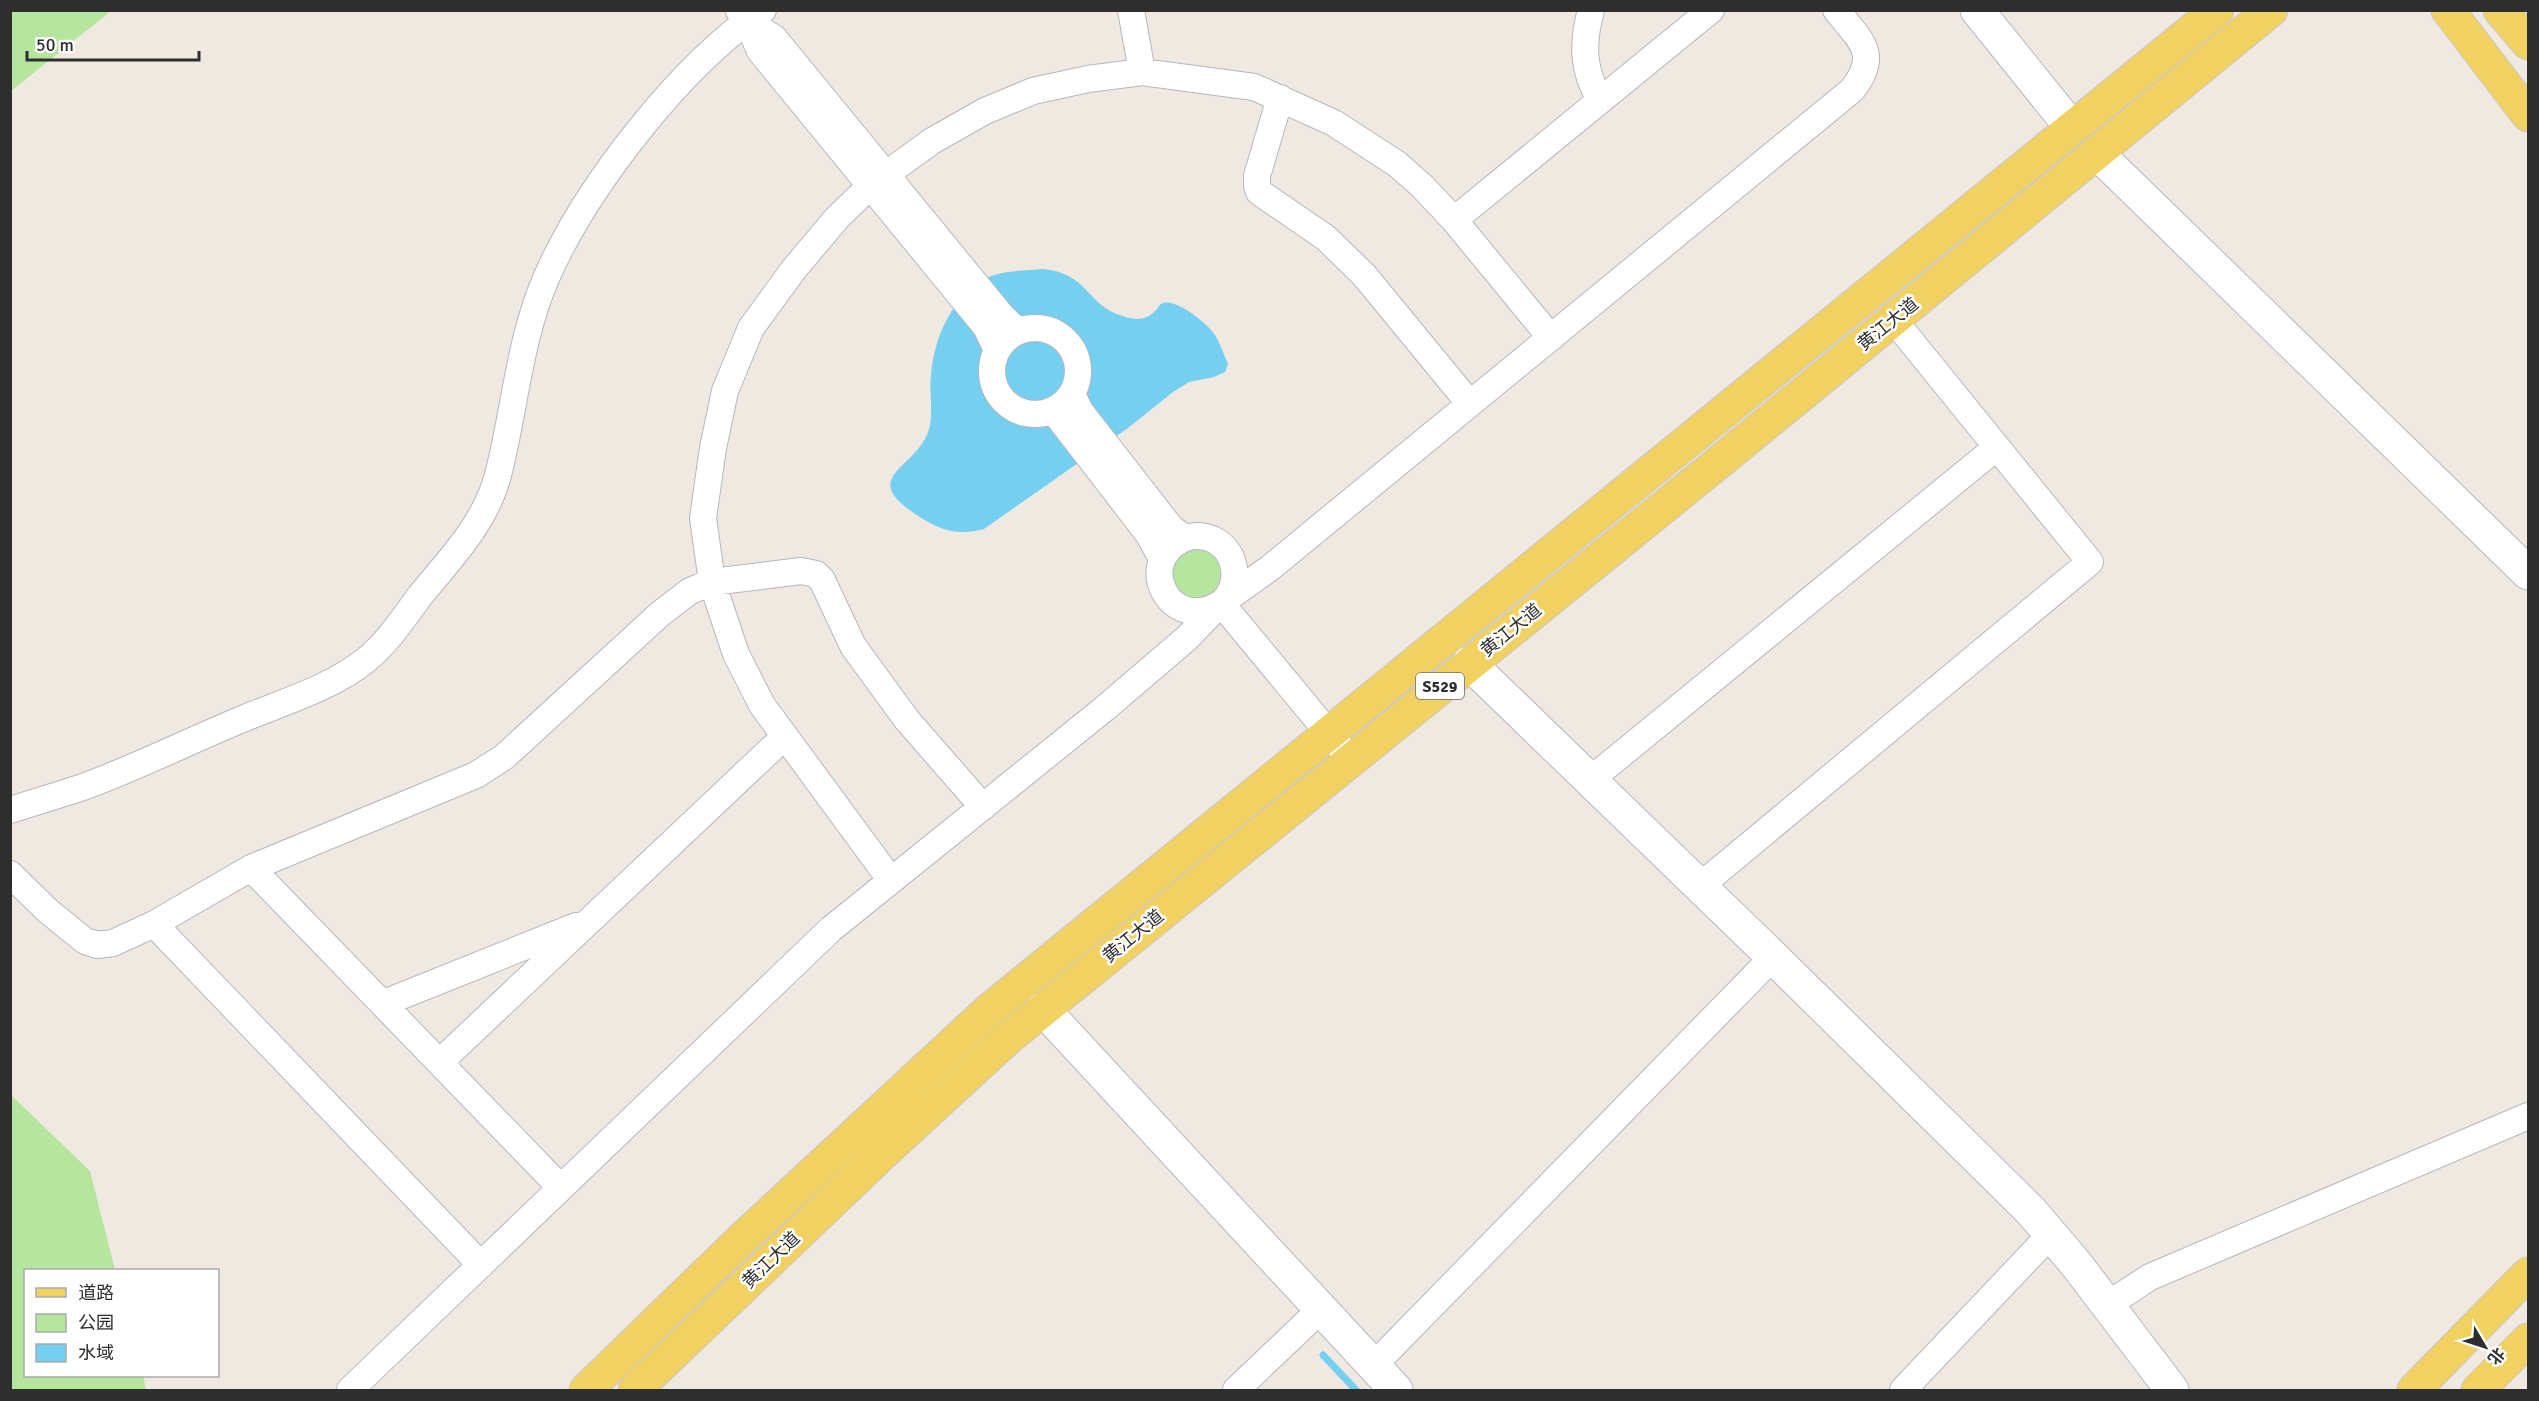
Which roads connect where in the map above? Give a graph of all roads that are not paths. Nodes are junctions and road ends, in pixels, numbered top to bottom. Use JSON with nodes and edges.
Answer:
{"nodes":[{"id":1,"x":1131,"y":10,"type":"edge"},
{"id":2,"x":1591,"y":10,"type":"edge"},
{"id":3,"x":1836,"y":10,"type":"edge"},
{"id":4,"x":1977,"y":10,"type":"edge"},
{"id":5,"x":2217,"y":10,"type":"edge"},
{"id":6,"x":2271,"y":10,"type":"edge"},
{"id":7,"x":2500,"y":10,"type":"edge"},
{"id":8,"x":1708,"y":11,"type":"edge"},
{"id":9,"x":2448,"y":12,"type":"edge"},
{"id":10,"x":750,"y":14,"type":"edge"},
{"id":11,"x":2527,"y":43,"type":"edge"},
{"id":12,"x":1142,"y":72,"type":"junction"},
{"id":13,"x":1280,"y":98,"type":"junction"},
{"id":14,"x":1601,"y":100,"type":"junction"},
{"id":15,"x":2529,"y":115,"type":"edge"},
{"id":16,"x":2072,"y":128,"type":"junction"},
{"id":17,"x":2097,"y":153,"type":"junction"},
{"id":18,"x":878,"y":179,"type":"junction"},
{"id":19,"x":1454,"y":220,"type":"junction"},
{"id":20,"x":967,"y":289,"type":"junction"},
{"id":21,"x":1893,"y":320,"type":"junction"},
{"id":22,"x":1021,"y":330,"type":"junction"},
{"id":23,"x":1551,"y":338,"type":"junction"},
{"id":24,"x":998,"y":350,"type":"junction"},
{"id":25,"x":1072,"y":394,"type":"junction"},
{"id":26,"x":1470,"y":404,"type":"junction"},
{"id":27,"x":1050,"y":411,"type":"junction"},
{"id":28,"x":1997,"y":447,"type":"junction"},
{"id":29,"x":1114,"y":471,"type":"junction"},
{"id":30,"x":1185,"y":538,"type":"junction"},
{"id":31,"x":1162,"y":559,"type":"junction"},
{"id":32,"x":2529,"y":573,"type":"edge"},
{"id":33,"x":712,"y":582,"type":"junction"},
{"id":34,"x":1221,"y":603,"type":"junction"},
{"id":35,"x":1469,"y":663,"type":"junction"},
{"id":36,"x":1328,"y":732,"type":"junction"},
{"id":37,"x":784,"y":737,"type":"junction"},
{"id":38,"x":1350,"y":759,"type":"junction"},
{"id":39,"x":1590,"y":780,"type":"junction"},
{"id":40,"x":983,"y":807,"type":"junction"},
{"id":41,"x":10,"y":810,"type":"edge"},
{"id":42,"x":252,"y":868,"type":"junction"},
{"id":43,"x":10,"y":874,"type":"edge"},
{"id":44,"x":890,"y":879,"type":"junction"},
{"id":45,"x":1700,"y":886,"type":"junction"},
{"id":46,"x":590,"y":920,"type":"junction"},
{"id":47,"x":154,"y":924,"type":"junction"},
{"id":48,"x":1773,"y":957,"type":"junction"},
{"id":49,"x":384,"y":1003,"type":"junction"},
{"id":50,"x":1043,"y":1009,"type":"junction"},
{"id":51,"x":440,"y":1062,"type":"junction"},
{"id":52,"x":2529,"y":1116,"type":"edge"},
{"id":53,"x":561,"y":1188,"type":"junction"},
{"id":54,"x":2050,"y":1234,"type":"junction"},
{"id":55,"x":481,"y":1265,"type":"junction"},
{"id":56,"x":2529,"y":1274,"type":"edge"},
{"id":57,"x":2107,"y":1305,"type":"junction"},
{"id":58,"x":1322,"y":1308,"type":"junction"},
{"id":59,"x":2529,"y":1340,"type":"edge"},
{"id":60,"x":1373,"y":1366,"type":"junction"},
{"id":61,"x":600,"y":1386,"type":"edge"},
{"id":62,"x":350,"y":1390,"type":"edge"},
{"id":63,"x":635,"y":1390,"type":"edge"},
{"id":64,"x":1236,"y":1390,"type":"edge"},
{"id":65,"x":1395,"y":1390,"type":"edge"},
{"id":66,"x":1903,"y":1390,"type":"edge"},
{"id":67,"x":2172,"y":1390,"type":"edge"},
{"id":68,"x":2414,"y":1390,"type":"edge"},
{"id":69,"x":2478,"y":1390,"type":"edge"}],
"edges":[{"from":1,"to":12,"type":"street"},
{"from":2,"to":14,"type":"street"},
{"from":3,"to":23,"type":"street"},
{"from":4,"to":16,"type":"street"},
{"from":5,"to":16,"type":"main road","name":"黄江大道","number":"S529"},
{"from":6,"to":17,"type":"main road","name":"黄江大道","number":"S529"},
{"from":7,"to":11,"type":"main road"},
{"from":8,"to":14,"type":"street"},
{"from":9,"to":15,"type":"main road"},
{"from":10,"to":18,"type":"street"},
{"from":10,"to":41,"type":"street"},
{"from":12,"to":13,"type":"street"},
{"from":12,"to":18,"type":"street"},
{"from":13,"to":19,"type":"street"},
{"from":13,"to":26,"type":"street"},
{"from":14,"to":19,"type":"street"},
{"from":16,"to":36,"type":"main road","name":"黄江大道","number":"S529"},
{"from":17,"to":21,"type":"main road","name":"黄江大道","number":"S529"},
{"from":17,"to":32,"type":"street"},
{"from":18,"to":20,"type":"street"},
{"from":18,"to":33,"type":"street"},
{"from":19,"to":23,"type":"street"},
{"from":20,"to":22,"type":"street"},
{"from":20,"to":24,"type":"street"},
{"from":21,"to":28,"type":"street"},
{"from":21,"to":35,"type":"main road","name":"黄江大道","number":"S529"},
{"from":22,"to":24,"type":"street"},
{"from":22,"to":25,"type":"street"},
{"from":23,"to":26,"type":"street"},
{"from":24,"to":27,"type":"street"},
{"from":25,"to":27,"type":"street"},
{"from":25,"to":29,"type":"street"},
{"from":26,"to":34,"type":"street"},
{"from":27,"to":29,"type":"street"},
{"from":28,"to":39,"type":"street"},
{"from":28,"to":45,"type":"street"},
{"from":29,"to":30,"type":"street"},
{"from":29,"to":31,"type":"street"},
{"from":30,"to":31,"type":"street"},
{"from":30,"to":34,"type":"street"},
{"from":31,"to":34,"type":"street"},
{"from":33,"to":37,"type":"street"},
{"from":33,"to":40,"type":"street"},
{"from":33,"to":42,"type":"street"},
{"from":34,"to":36,"type":"street"},
{"from":34,"to":40,"type":"street"},
{"from":35,"to":38,"type":"main road","name":"黄江大道","number":"S529"},
{"from":35,"to":39,"type":"street"},
{"from":36,"to":38,"type":"street"},
{"from":36,"to":61,"type":"main road","name":"黄江大道","number":"S529"},
{"from":37,"to":44,"type":"street"},
{"from":37,"to":46,"type":"street"},
{"from":38,"to":50,"type":"main road","name":"黄江大道","number":"S529"},
{"from":39,"to":45,"type":"street"},
{"from":40,"to":44,"type":"street"},
{"from":42,"to":47,"type":"street"},
{"from":42,"to":49,"type":"street"},
{"from":43,"to":47,"type":"street"},
{"from":44,"to":53,"type":"street"},
{"from":45,"to":48,"type":"street"},
{"from":46,"to":49,"type":"street"},
{"from":46,"to":51,"type":"street"},
{"from":47,"to":55,"type":"street"},
{"from":48,"to":54,"type":"street"},
{"from":48,"to":60,"type":"street"},
{"from":49,"to":51,"type":"street"},
{"from":50,"to":58,"type":"street"},
{"from":50,"to":63,"type":"main road","name":"黄江大道","number":"S529"},
{"from":51,"to":53,"type":"street"},
{"from":52,"to":57,"type":"street"},
{"from":53,"to":55,"type":"street"},
{"from":54,"to":57,"type":"street"},
{"from":54,"to":66,"type":"street"},
{"from":55,"to":62,"type":"street"},
{"from":56,"to":68,"type":"main road"},
{"from":57,"to":67,"type":"street"},
{"from":58,"to":60,"type":"street"},
{"from":58,"to":64,"type":"street"},
{"from":59,"to":69,"type":"main road"},
{"from":60,"to":65,"type":"street"}]}
